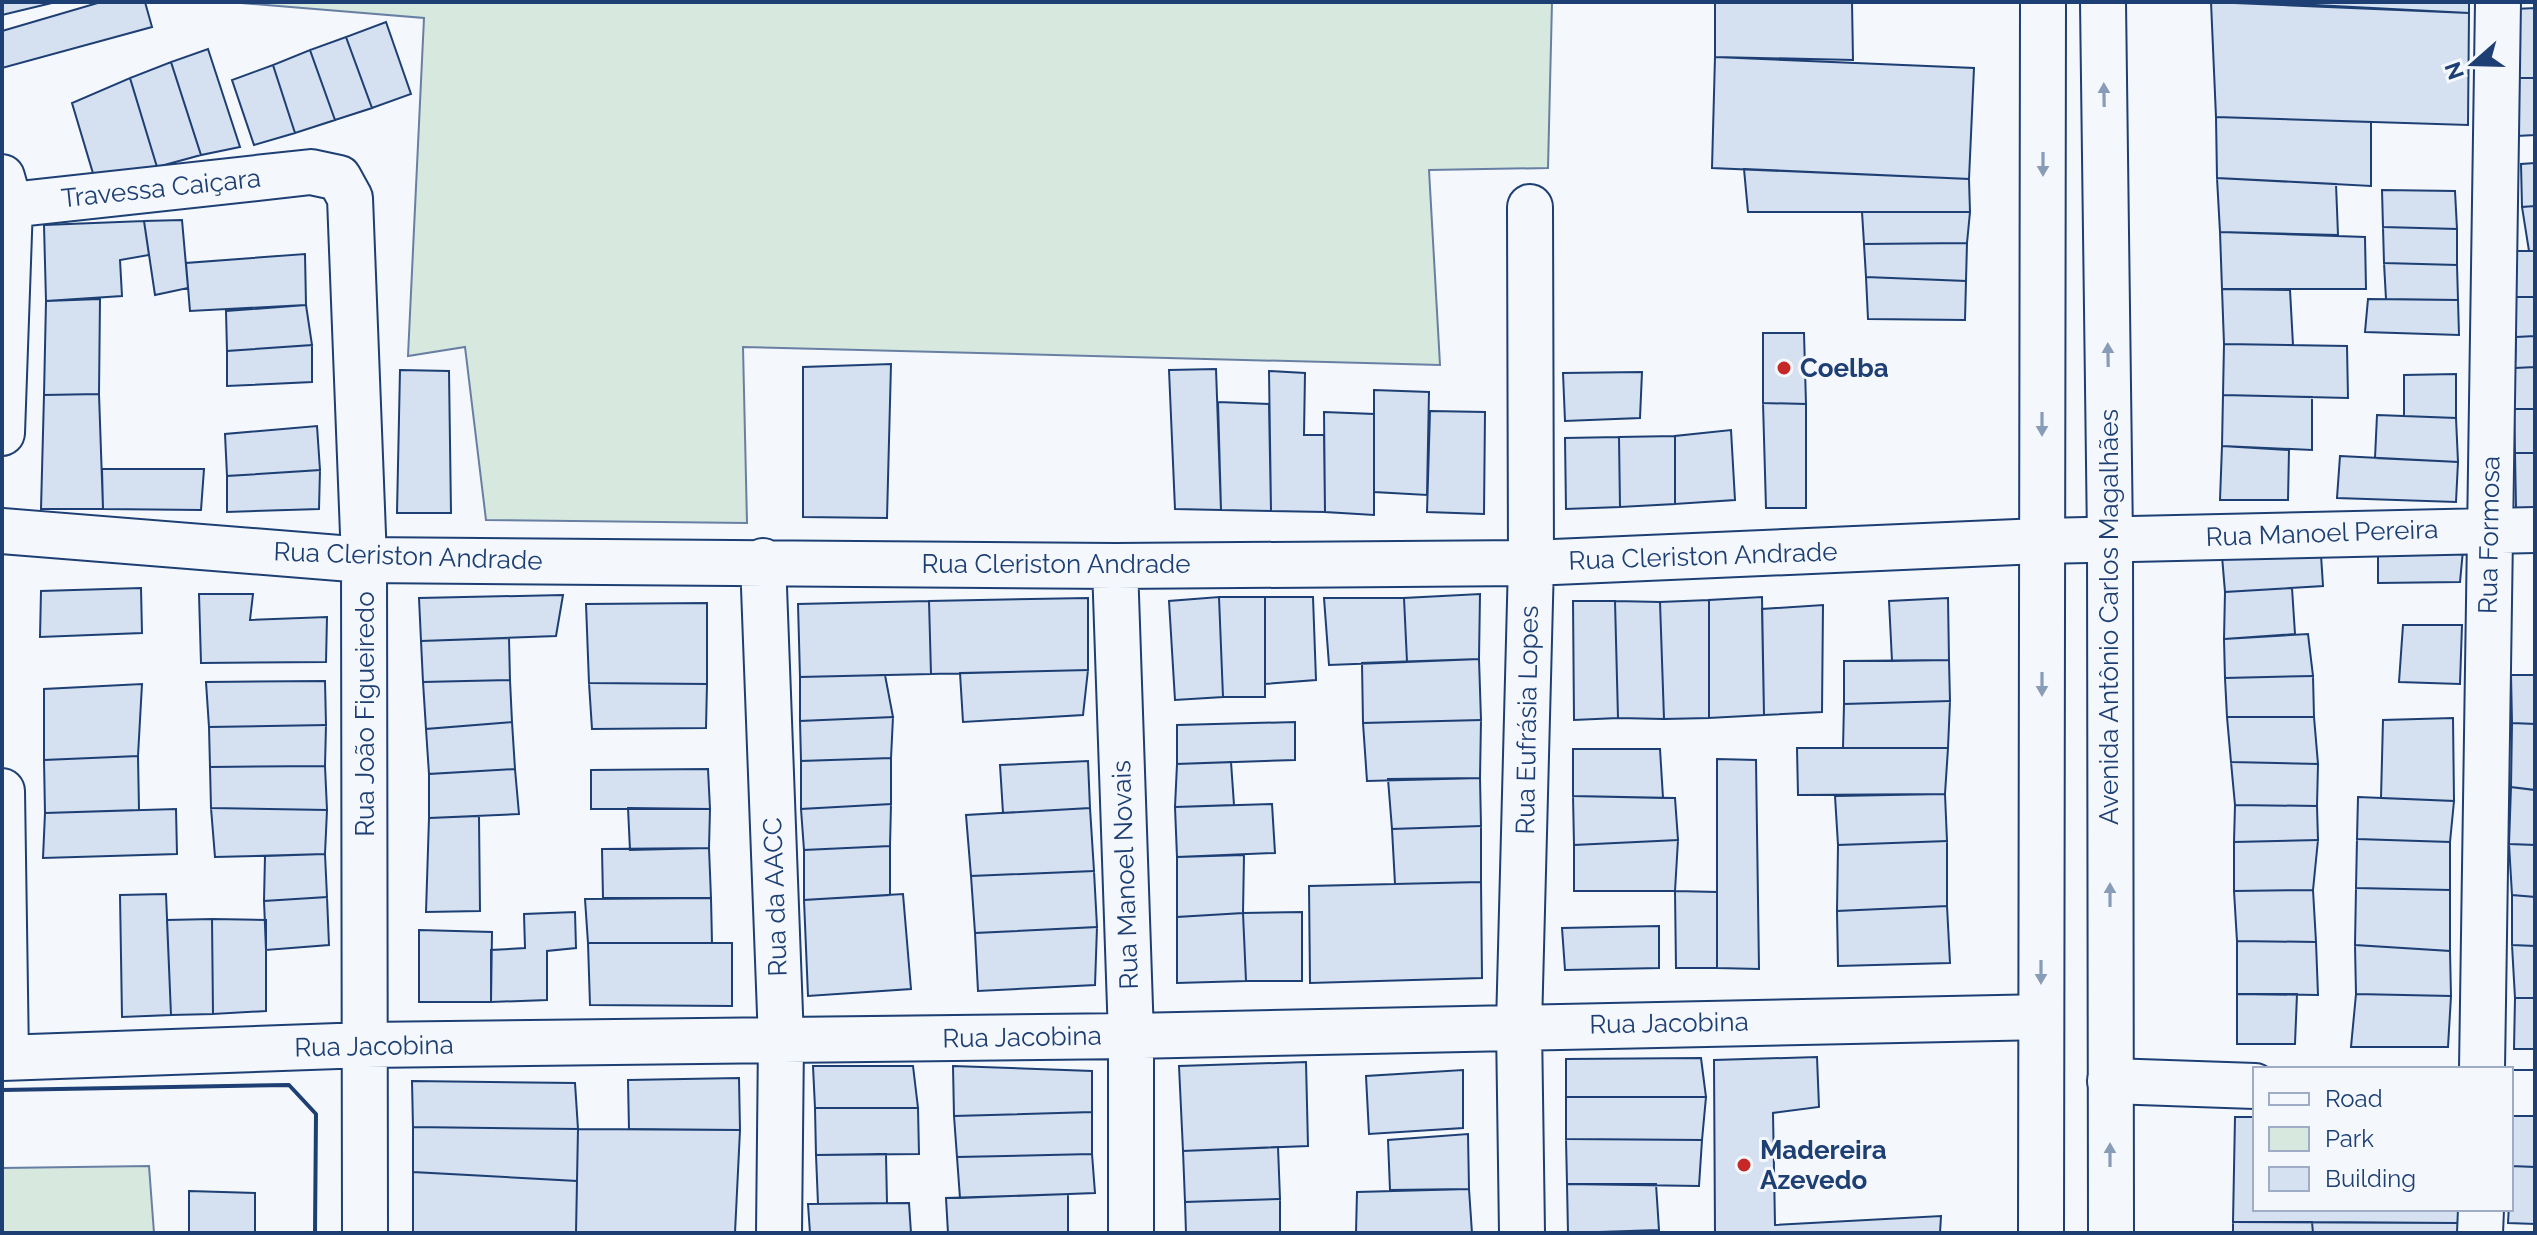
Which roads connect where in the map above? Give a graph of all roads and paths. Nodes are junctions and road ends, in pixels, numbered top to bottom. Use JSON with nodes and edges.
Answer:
{"nodes":[{"id":1,"x":2043,"y":2,"type":"edge"},
{"id":2,"x":2103,"y":2,"type":"edge"},
{"id":3,"x":2498,"y":2,"type":"edge"},
{"id":4,"x":311,"y":172,"type":"joint"},
{"id":5,"x":6,"y":191,"type":"edge"},
{"id":6,"x":1530,"y":207,"type":"dead end"},
{"id":7,"x":2,"y":433,"type":"edge"},
{"id":8,"x":2489,"y":529,"type":"junction"},
{"id":9,"x":2535,"y":530,"type":"edge"},
{"id":10,"x":2,"y":531,"type":"edge"},
{"id":11,"x":2110,"y":539,"type":"junction"},
{"id":12,"x":2042,"y":541,"type":"junction"},
{"id":13,"x":364,"y":560,"type":"junction"},
{"id":14,"x":763,"y":561,"type":"junction"},
{"id":15,"x":1531,"y":563,"type":"junction"},
{"id":16,"x":1115,"y":566,"type":"junction"},
{"id":17,"x":2,"y":791,"type":"edge"},
{"id":18,"x":2041,"y":1017,"type":"junction"},
{"id":19,"x":1519,"y":1026,"type":"junction"},
{"id":20,"x":1131,"y":1036,"type":"junction"},
{"id":21,"x":781,"y":1040,"type":"junction"},
{"id":22,"x":366,"y":1045,"type":"junction"},
{"id":23,"x":4,"y":1058,"type":"edge"},
{"id":24,"x":2482,"y":1067,"type":"edge"},
{"id":25,"x":2110,"y":1081,"type":"junction"},
{"id":26,"x":2253,"y":1086,"type":"edge"},
{"id":27,"x":2513,"y":1093,"type":"edge"},
{"id":28,"x":2535,"y":1093,"type":"edge"},
{"id":29,"x":2481,"y":1211,"type":"edge"},
{"id":30,"x":365,"y":1233,"type":"edge"},
{"id":31,"x":779,"y":1233,"type":"edge"},
{"id":32,"x":1131,"y":1233,"type":"edge"},
{"id":33,"x":1522,"y":1233,"type":"edge"},
{"id":34,"x":2041,"y":1233,"type":"edge"},
{"id":35,"x":2111,"y":1233,"type":"edge"},
{"id":36,"x":2480,"y":1233,"type":"edge"}],
"edges":[{"from":1,"to":12,"type":"street","one_way":true},
{"from":11,"to":2,"type":"street","name":"Avenida Antônio Carlos Magalhães","one_way":true},
{"from":3,"to":8,"type":"street","name":"Rua Formosa"},
{"from":4,"to":5,"type":"street","name":"Travessa Caiçara"},
{"from":4,"to":13,"type":"street","name":"Rua João Figueiredo"},
{"from":5,"to":7,"type":"street"},
{"from":6,"to":15,"type":"street","name":"Rua Eufrásia Lopes"},
{"from":8,"to":9,"type":"street","name":"Rua Manoel Pereira"},
{"from":8,"to":11,"type":"street","name":"Rua Manoel Pereira"},
{"from":8,"to":24,"type":"street","name":"Rua Formosa"},
{"from":10,"to":13,"type":"street","name":"Rua Cleriston Andrade"},
{"from":11,"to":12,"type":"street","name":"Rua Cleriston Andrade"},
{"from":25,"to":11,"type":"street","name":"Avenida Antônio Carlos Magalhães","one_way":true},
{"from":12,"to":15,"type":"street","name":"Rua Cleriston Andrade"},
{"from":12,"to":18,"type":"street","one_way":true},
{"from":13,"to":14,"type":"street","name":"Rua Cleriston Andrade"},
{"from":13,"to":22,"type":"street","name":"Rua João Figueiredo"},
{"from":14,"to":16,"type":"street","name":"Rua Cleriston Andrade"},
{"from":14,"to":21,"type":"street","name":"Rua da AACC"},
{"from":15,"to":16,"type":"street","name":"Rua Cleriston Andrade"},
{"from":15,"to":19,"type":"street","name":"Rua Eufrásia Lopes"},
{"from":16,"to":20,"type":"street","name":"Rua Manoel Novais"},
{"from":17,"to":23,"type":"street"},
{"from":18,"to":19,"type":"street","name":"Rua Jacobina"},
{"from":18,"to":34,"type":"street"},
{"from":19,"to":20,"type":"street","name":"Rua Jacobina"},
{"from":19,"to":33,"type":"street","name":"Rua Eufrásia Lopes"},
{"from":20,"to":21,"type":"street","name":"Rua Jacobina"},
{"from":20,"to":32,"type":"street","name":"Rua Manoel Novais"},
{"from":21,"to":22,"type":"street","name":"Rua Jacobina"},
{"from":21,"to":31,"type":"street","name":"Rua da AACC"},
{"from":22,"to":23,"type":"street","name":"Rua Jacobina"},
{"from":22,"to":30,"type":"street","name":"Rua João Figueiredo"},
{"from":25,"to":26,"type":"street"},
{"from":35,"to":25,"type":"street","name":"Avenida Antônio Carlos Magalhães","one_way":true},
{"from":27,"to":28,"type":"street"},
{"from":29,"to":36,"type":"street"}]}
